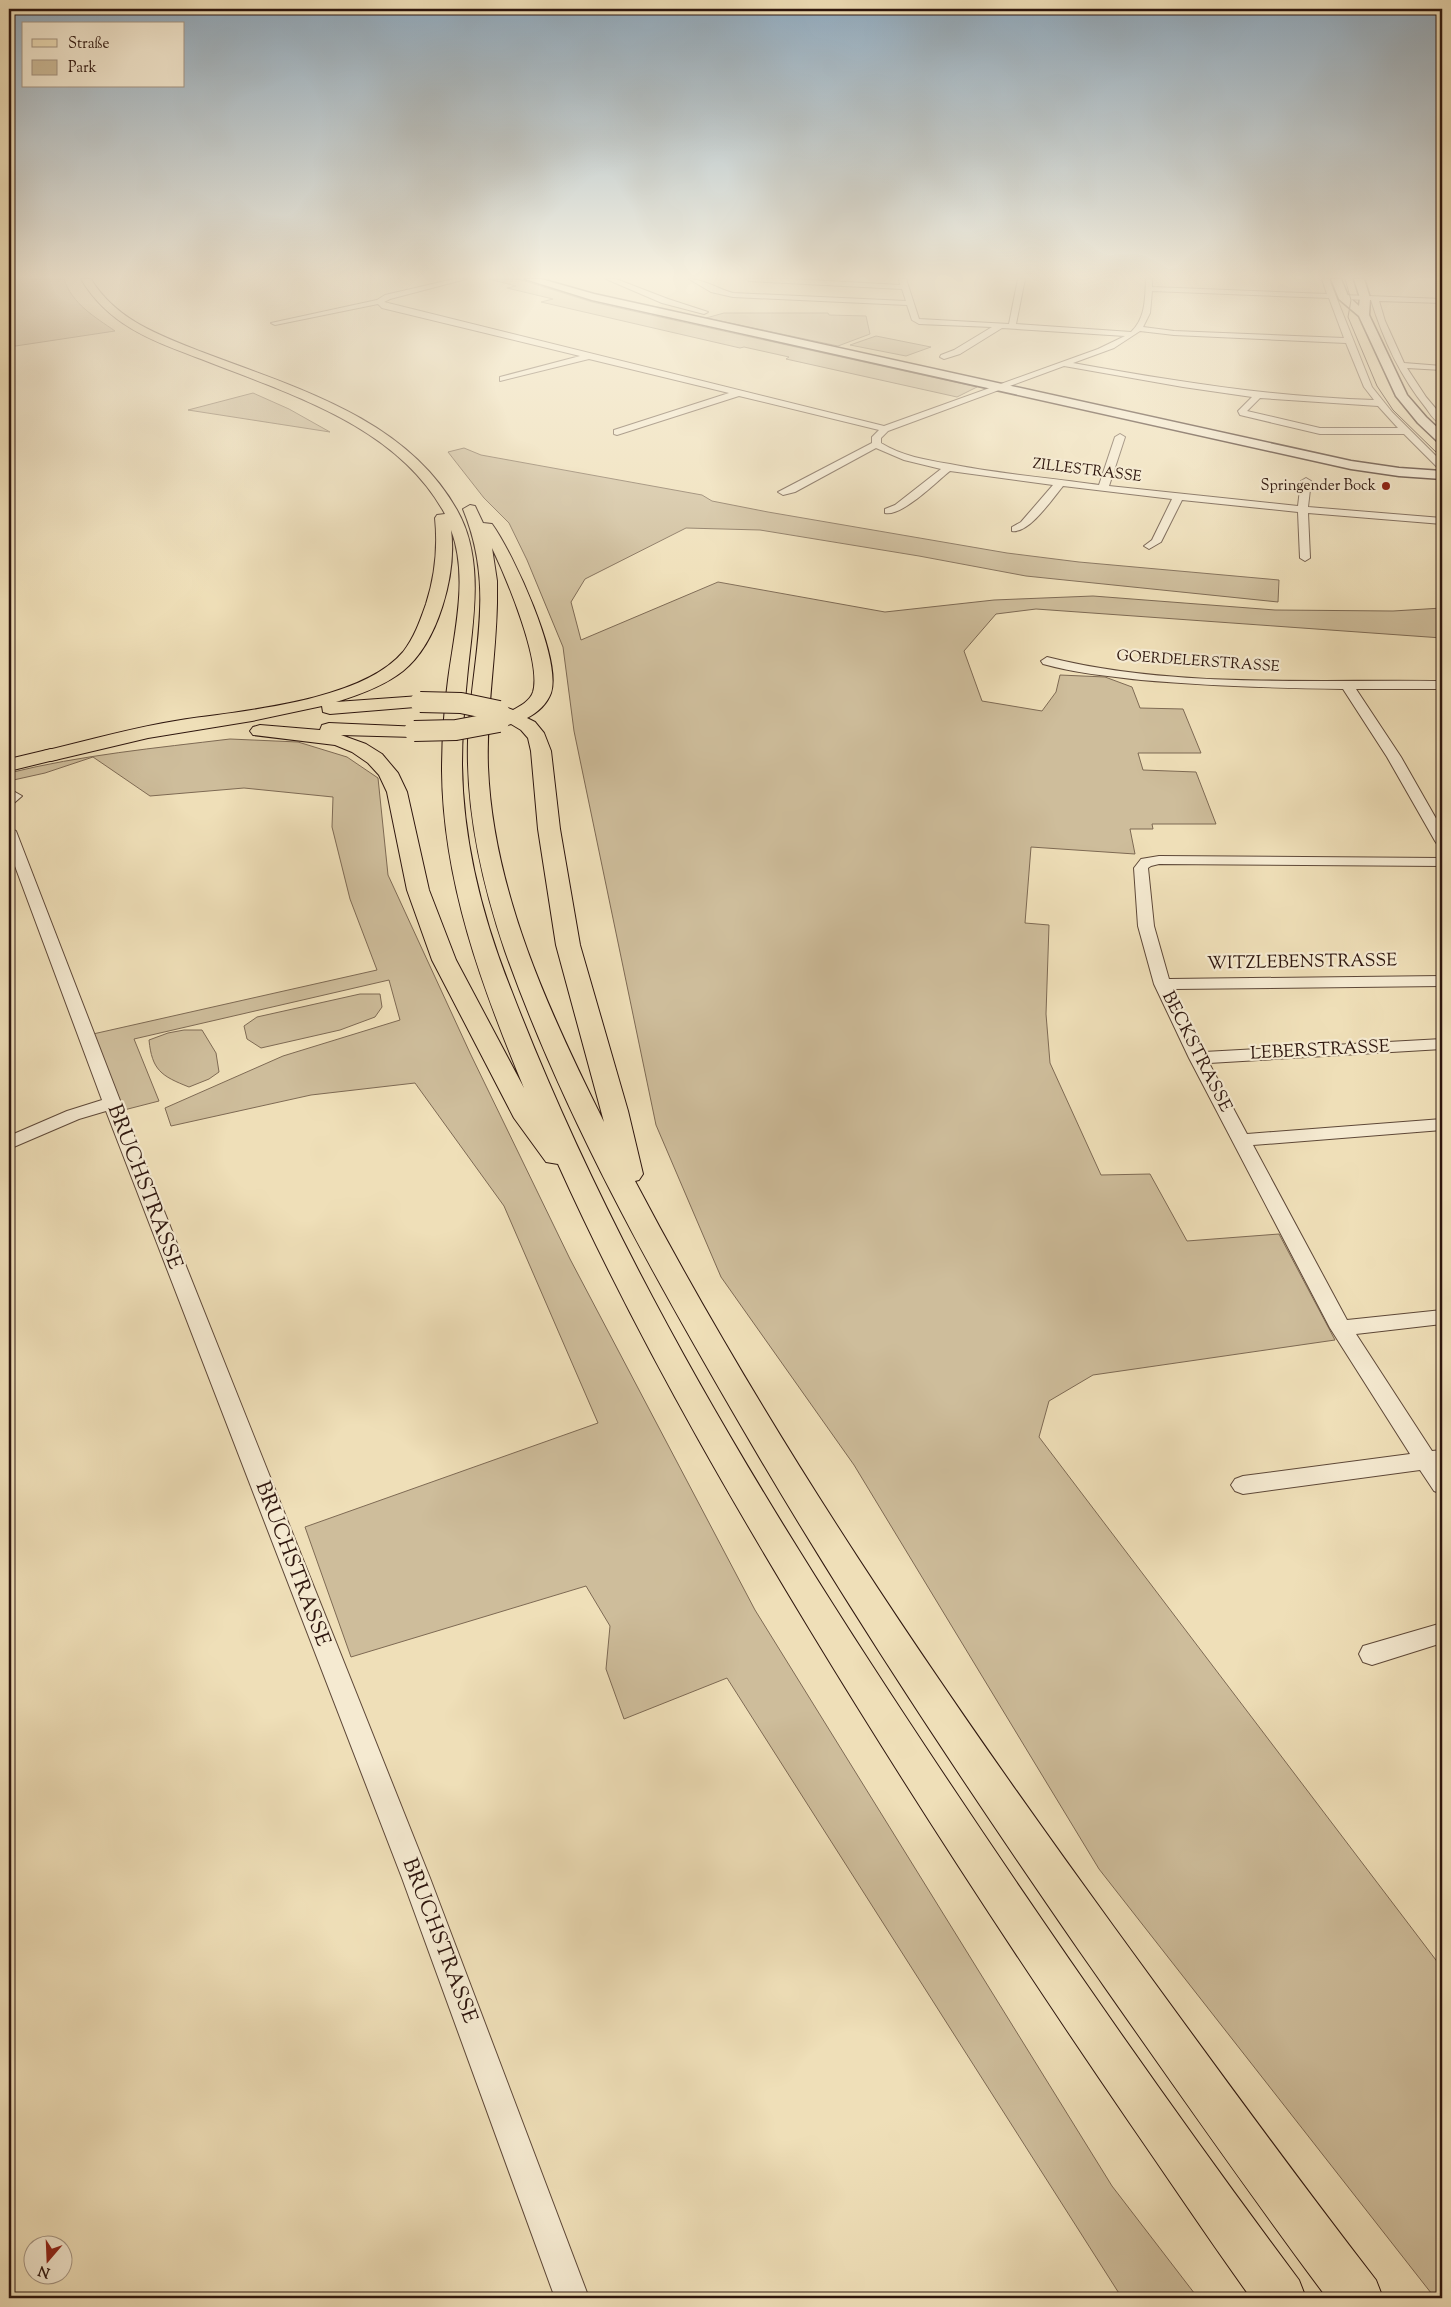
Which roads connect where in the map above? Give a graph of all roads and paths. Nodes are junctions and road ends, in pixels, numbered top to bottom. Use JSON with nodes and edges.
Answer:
{"nodes":[{"id":1,"x":281,"y":387,"type":"edge"},
{"id":2,"x":300,"y":387,"type":"edge"},
{"id":3,"x":713,"y":387,"type":"edge"},
{"id":4,"x":1002,"y":387,"type":"joint"},
{"id":5,"x":1207,"y":387,"type":"edge"},
{"id":6,"x":1368,"y":387,"type":"edge"},
{"id":7,"x":1398,"y":387,"type":"edge"},
{"id":8,"x":1413,"y":387,"type":"edge"},
{"id":9,"x":739,"y":393,"type":"junction"},
{"id":10,"x":1258,"y":395,"type":"junction"},
{"id":11,"x":1380,"y":403,"type":"junction"},
{"id":12,"x":1442,"y":421,"type":"edge"},
{"id":13,"x":886,"y":429,"type":"junction"},
{"id":14,"x":1405,"y":431,"type":"junction"},
{"id":15,"x":617,"y":432,"type":"dead end"},
{"id":16,"x":1120,"y":437,"type":"dead end"},
{"id":17,"x":1442,"y":438,"type":"edge"},
{"id":18,"x":876,"y":444,"type":"junction"},
{"id":19,"x":426,"y":456,"type":"dead end"},
{"id":20,"x":949,"y":467,"type":"junction"},
{"id":21,"x":1442,"y":469,"type":"edge"},
{"id":22,"x":1382,"y":470,"type":"junction"},
{"id":23,"x":1442,"y":475,"type":"edge"},
{"id":24,"x":1306,"y":480,"type":"dead end"},
{"id":25,"x":1060,"y":483,"type":"junction"},
{"id":26,"x":1103,"y":488,"type":"junction"},
{"id":27,"x":438,"y":492,"type":"junction"},
{"id":28,"x":784,"y":492,"type":"dead end"},
{"id":29,"x":1178,"y":497,"type":"junction"},
{"id":30,"x":889,"y":510,"type":"dead end"},
{"id":31,"x":1303,"y":510,"type":"junction"},
{"id":32,"x":1442,"y":520,"type":"edge"},
{"id":33,"x":1016,"y":529,"type":"dead end"},
{"id":34,"x":1150,"y":546,"type":"dead end"},
{"id":35,"x":1305,"y":558,"type":"dead end"},
{"id":36,"x":1047,"y":661,"type":"dead end"},
{"id":37,"x":1347,"y":685,"type":"junction"},
{"id":38,"x":1442,"y":685,"type":"edge"},
{"id":39,"x":238,"y":717,"type":"junction"},
{"id":40,"x":504,"y":717,"type":"junction"},
{"id":41,"x":260,"y":731,"type":"junction"},
{"id":42,"x":51,"y":755,"type":"junction"},
{"id":43,"x":9,"y":765,"type":"edge"},
{"id":44,"x":9,"y":831,"type":"edge"},
{"id":45,"x":1441,"y":836,"type":"edge"},
{"id":46,"x":1442,"y":862,"type":"edge"},
{"id":47,"x":1442,"y":981,"type":"edge"},
{"id":48,"x":1162,"y":984,"type":"junction"},
{"id":49,"x":1442,"y":1044,"type":"edge"},
{"id":50,"x":1198,"y":1058,"type":"junction"},
{"id":51,"x":112,"y":1103,"type":"junction"},
{"id":52,"x":1442,"y":1124,"type":"edge"},
{"id":53,"x":1242,"y":1140,"type":"junction"},
{"id":54,"x":9,"y":1143,"type":"edge"},
{"id":55,"x":588,"y":1198,"type":"junction"},
{"id":56,"x":638,"y":1215,"type":"junction"},
{"id":57,"x":1442,"y":1317,"type":"edge"},
{"id":58,"x":1341,"y":1328,"type":"junction"},
{"id":59,"x":1434,"y":1460,"type":"edge"},
{"id":60,"x":1243,"y":1485,"type":"dead end"},
{"id":61,"x":1442,"y":1485,"type":"edge"},
{"id":62,"x":1442,"y":1633,"type":"edge"},
{"id":63,"x":1372,"y":1654,"type":"dead end"},
{"id":64,"x":572,"y":2298,"type":"edge"},
{"id":65,"x":1281,"y":2298,"type":"edge"},
{"id":66,"x":1358,"y":2298,"type":"edge"}],
"edges":[{"from":1,"to":27,"type":"main road"},
{"from":2,"to":19,"type":"main road"},
{"from":3,"to":9,"type":"street"},
{"from":4,"to":13,"type":"street"},
{"from":4,"to":22,"type":"street"},
{"from":5,"to":10,"type":"street"},
{"from":6,"to":11,"type":"street"},
{"from":7,"to":17,"type":"street"},
{"from":8,"to":12,"type":"street"},
{"from":9,"to":13,"type":"street"},
{"from":9,"to":15,"type":"street"},
{"from":10,"to":11,"type":"street"},
{"from":10,"to":14,"type":"street"},
{"from":11,"to":14,"type":"street"},
{"from":13,"to":18,"type":"street"},
{"from":14,"to":21,"type":"street"},
{"from":16,"to":26,"type":"street"},
{"from":18,"to":20,"type":"street","name":"ZILLESTRASSE"},
{"from":18,"to":28,"type":"street"},
{"from":20,"to":25,"type":"street","name":"ZILLESTRASSE"},
{"from":20,"to":30,"type":"street"},
{"from":21,"to":22,"type":"street"},
{"from":22,"to":23,"type":"street"},
{"from":24,"to":31,"type":"street"},
{"from":25,"to":26,"type":"street","name":"ZILLESTRASSE"},
{"from":25,"to":33,"type":"street"},
{"from":26,"to":29,"type":"street","name":"ZILLESTRASSE"},
{"from":27,"to":39,"type":"main road"},
{"from":27,"to":55,"type":"main road"},
{"from":29,"to":31,"type":"street","name":"ZILLESTRASSE"},
{"from":29,"to":34,"type":"street"},
{"from":31,"to":32,"type":"street","name":"ZILLESTRASSE"},
{"from":31,"to":35,"type":"street"},
{"from":36,"to":37,"type":"street","name":"GOERDELERSTRASSE"},
{"from":37,"to":38,"type":"street","name":"GOERDELERSTRASSE"},
{"from":37,"to":45,"type":"street"},
{"from":39,"to":40,"type":"main road","bridge":true},
{"from":39,"to":42,"type":"main road"},
{"from":40,"to":41,"type":"main road","bridge":true},
{"from":40,"to":56,"type":"main road"},
{"from":40,"to":56,"type":"main road"},
{"from":41,"to":42,"type":"main road"},
{"from":41,"to":55,"type":"main road"},
{"from":42,"to":43,"type":"main road"},
{"from":44,"to":51,"type":"street","name":"BRUCHSTRASSE"},
{"from":46,"to":48,"type":"street","name":"BECKSTRASSE"},
{"from":47,"to":48,"type":"street","name":"WITZLEBENSTRASSE"},
{"from":48,"to":50,"type":"street","name":"BECKSTRASSE"},
{"from":49,"to":50,"type":"street","name":"LEBERSTRASSE"},
{"from":50,"to":53,"type":"street","name":"BECKSTRASSE"},
{"from":51,"to":54,"type":"street"},
{"from":51,"to":64,"type":"street","name":"BRUCHSTRASSE"},
{"from":52,"to":53,"type":"street"},
{"from":53,"to":58,"type":"street","name":"BECKSTRASSE"},
{"from":55,"to":65,"type":"main road"},
{"from":56,"to":66,"type":"main road"},
{"from":57,"to":58,"type":"street"},
{"from":58,"to":59,"type":"street","name":"BECKSTRASSE"},
{"from":59,"to":60,"type":"street"},
{"from":59,"to":61,"type":"street","name":"BECKSTRASSE"},
{"from":62,"to":63,"type":"street"}]}
